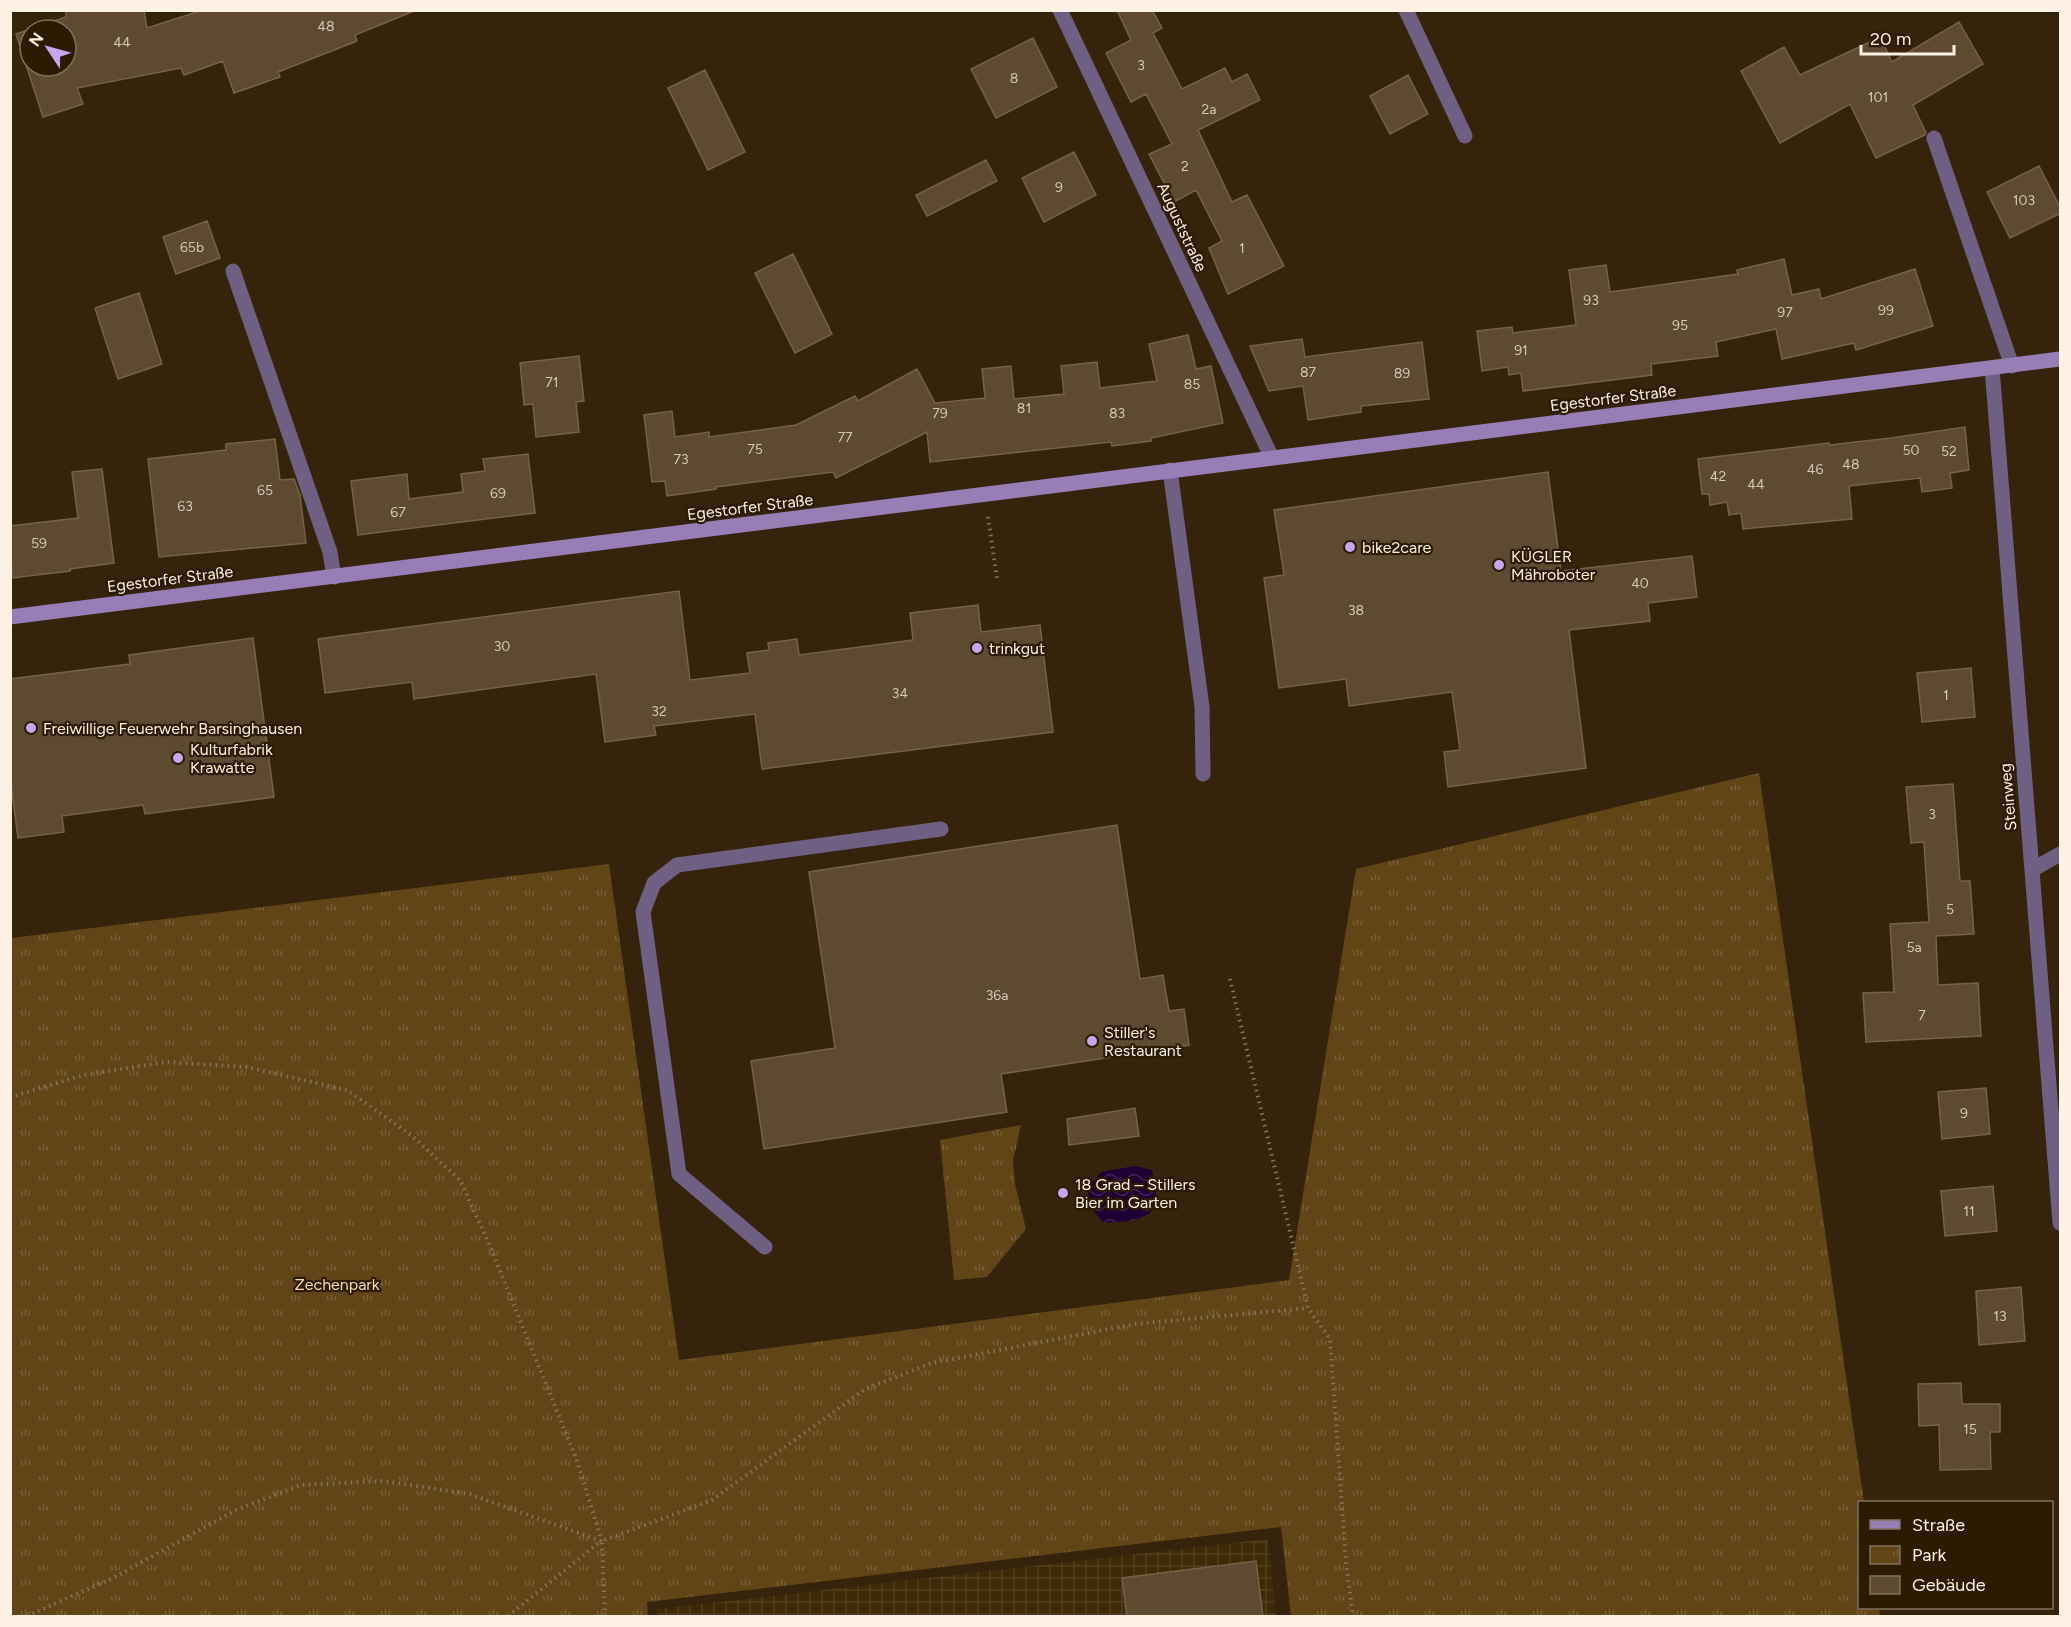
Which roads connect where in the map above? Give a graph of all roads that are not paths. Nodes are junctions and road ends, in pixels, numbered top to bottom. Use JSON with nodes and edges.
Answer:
{"nodes":[{"id":1,"x":1060,"y":10,"type":"edge"},
{"id":2,"x":1406,"y":10,"type":"edge"},
{"id":3,"x":1465,"y":136,"type":"dead end"},
{"id":4,"x":1934,"y":138,"type":"dead end"},
{"id":5,"x":233,"y":271,"type":"dead end"},
{"id":6,"x":2061,"y":360,"type":"edge"},
{"id":7,"x":2012,"y":366,"type":"junction"},
{"id":8,"x":1992,"y":368,"type":"junction"},
{"id":9,"x":1272,"y":458,"type":"junction"},
{"id":10,"x":1170,"y":470,"type":"junction"},
{"id":11,"x":334,"y":577,"type":"junction"},
{"id":12,"x":10,"y":617,"type":"edge"},
{"id":13,"x":1203,"y":774,"type":"dead end"},
{"id":14,"x":941,"y":829,"type":"dead end"},
{"id":15,"x":2061,"y":854,"type":"edge"},
{"id":16,"x":2032,"y":870,"type":"junction"},
{"id":17,"x":2061,"y":1222,"type":"edge"},
{"id":18,"x":765,"y":1247,"type":"dead end"}],
"edges":[{"from":1,"to":9,"type":"street","name":"Auguststraße"},
{"from":2,"to":3,"type":"street"},
{"from":4,"to":7,"type":"street"},
{"from":5,"to":11,"type":"street"},
{"from":6,"to":7,"type":"main road","name":"Egestorfer Straße"},
{"from":7,"to":8,"type":"main road","name":"Egestorfer Straße"},
{"from":8,"to":9,"type":"main road","name":"Egestorfer Straße"},
{"from":8,"to":16,"type":"street","name":"Steinweg"},
{"from":9,"to":10,"type":"main road","name":"Egestorfer Straße"},
{"from":10,"to":11,"type":"main road","name":"Egestorfer Straße"},
{"from":10,"to":13,"type":"street"},
{"from":11,"to":12,"type":"main road","name":"Egestorfer Straße"},
{"from":14,"to":18,"type":"street"},
{"from":15,"to":16,"type":"street"},
{"from":16,"to":17,"type":"street","name":"Steinweg"}]}
